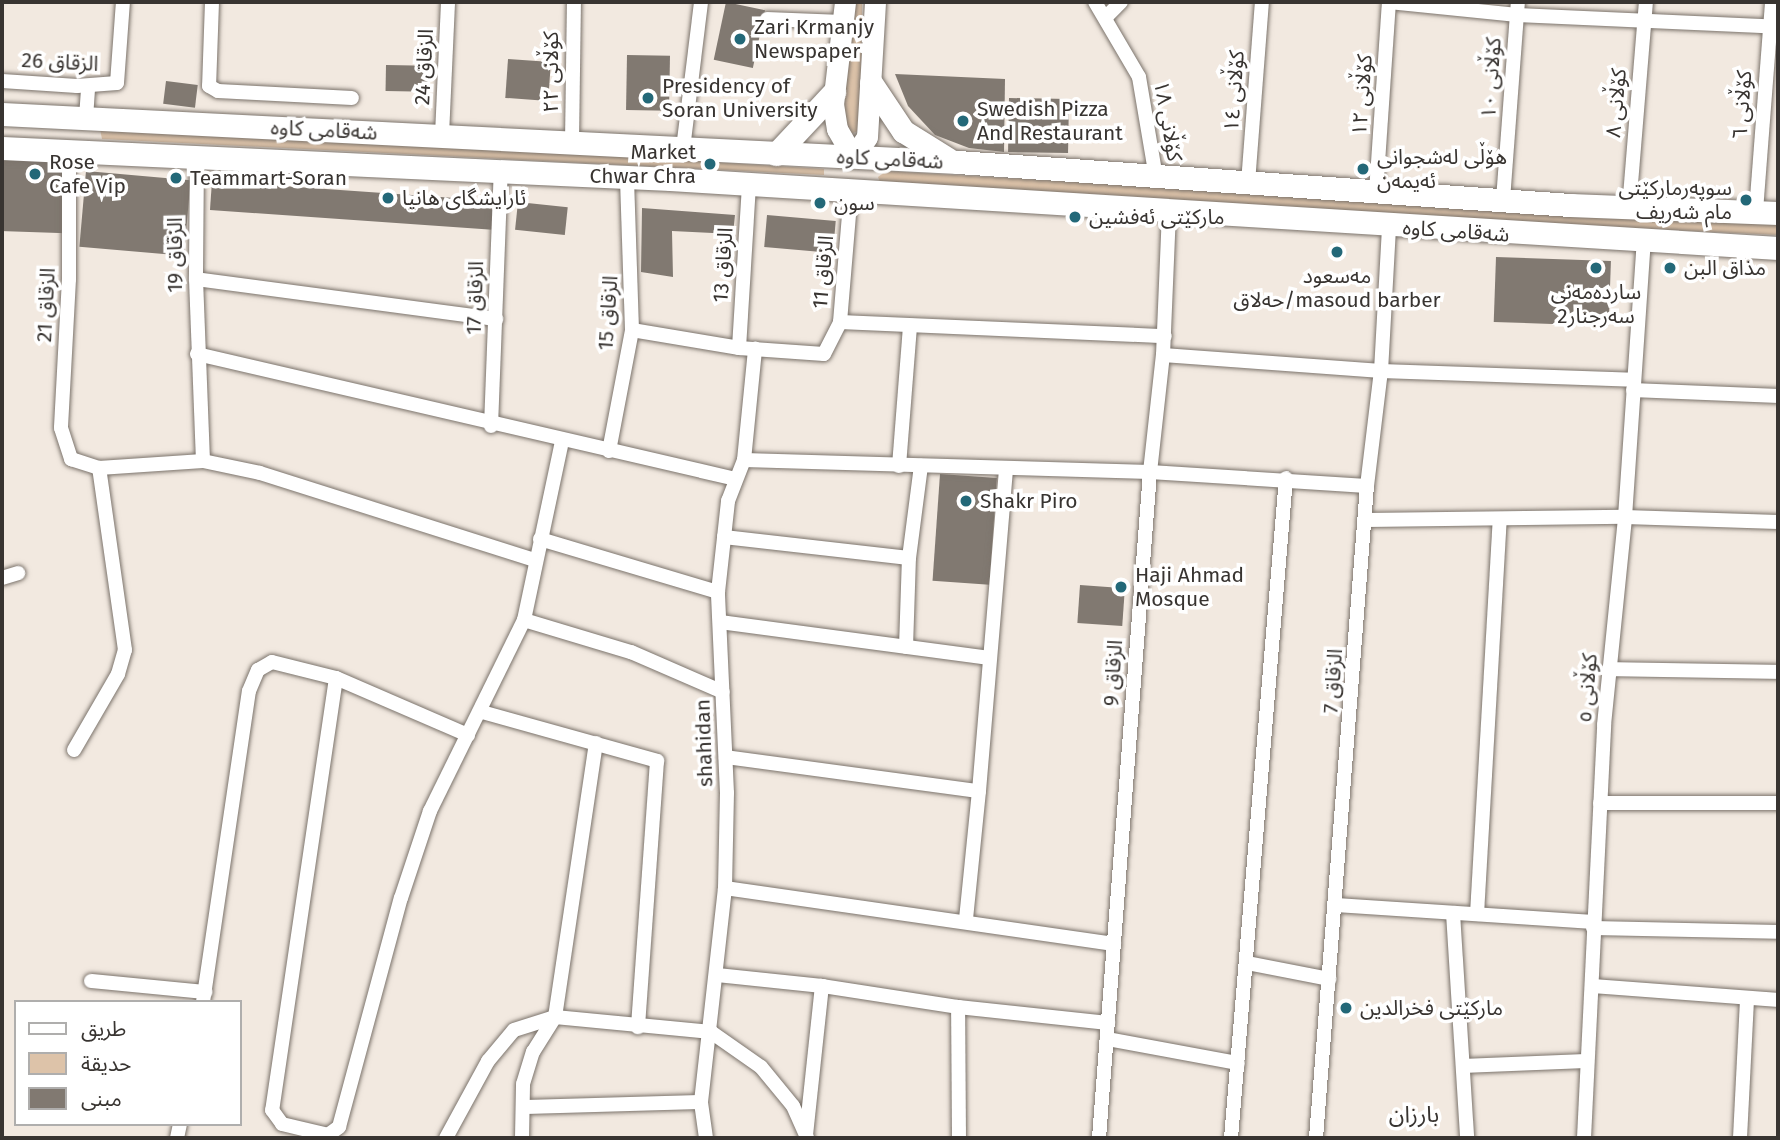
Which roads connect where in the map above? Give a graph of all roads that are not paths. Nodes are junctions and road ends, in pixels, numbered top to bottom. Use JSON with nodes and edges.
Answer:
{"nodes":[{"id":1,"x":123,"y":2,"type":"edge"},
{"id":2,"x":212,"y":2,"type":"edge"},
{"id":3,"x":449,"y":2,"type":"edge"},
{"id":4,"x":574,"y":2,"type":"edge"},
{"id":5,"x":701,"y":2,"type":"edge"},
{"id":6,"x":875,"y":2,"type":"edge"},
{"id":7,"x":1095,"y":2,"type":"edge"},
{"id":8,"x":1121,"y":2,"type":"edge"},
{"id":9,"x":1262,"y":2,"type":"edge"},
{"id":10,"x":1390,"y":2,"type":"edge"},
{"id":11,"x":1646,"y":2,"type":"edge"},
{"id":12,"x":1772,"y":2,"type":"edge"},
{"id":13,"x":1518,"y":8,"type":"edge"},
{"id":14,"x":844,"y":12,"type":"edge"},
{"id":15,"x":1106,"y":17,"type":"junction"},
{"id":16,"x":767,"y":19,"type":"dead end"},
{"id":17,"x":1644,"y":21,"type":"junction"},
{"id":18,"x":1774,"y":27,"type":"edge"},
{"id":19,"x":2,"y":80,"type":"edge"},
{"id":20,"x":871,"y":83,"type":"junction"},
{"id":21,"x":88,"y":86,"type":"junction"},
{"id":22,"x":834,"y":92,"type":"junction"},
{"id":23,"x":352,"y":98,"type":"dead end"},
{"id":24,"x":2,"y":114,"type":"edge"},
{"id":25,"x":85,"y":118,"type":"junction"},
{"id":26,"x":442,"y":135,"type":"junction"},
{"id":27,"x":572,"y":142,"type":"junction"},
{"id":28,"x":2,"y":148,"type":"edge"},
{"id":29,"x":683,"y":149,"type":"junction"},
{"id":30,"x":76,"y":151,"type":"junction"},
{"id":31,"x":776,"y":154,"type":"junction"},
{"id":32,"x":197,"y":157,"type":"junction"},
{"id":33,"x":853,"y":157,"type":"junction"},
{"id":34,"x":958,"y":162,"type":"junction"},
{"id":35,"x":501,"y":172,"type":"junction"},
{"id":36,"x":627,"y":177,"type":"junction"},
{"id":37,"x":1156,"y":177,"type":"junction"},
{"id":38,"x":1248,"y":183,"type":"junction"},
{"id":39,"x":749,"y":184,"type":"junction"},
{"id":40,"x":851,"y":190,"type":"junction"},
{"id":41,"x":1376,"y":192,"type":"junction"},
{"id":42,"x":1503,"y":200,"type":"junction"},
{"id":43,"x":1629,"y":208,"type":"junction"},
{"id":44,"x":1169,"y":211,"type":"junction"},
{"id":45,"x":1767,"y":212,"type":"edge"},
{"id":46,"x":1389,"y":226,"type":"junction"},
{"id":47,"x":1644,"y":242,"type":"junction"},
{"id":48,"x":1778,"y":247,"type":"edge"},
{"id":49,"x":196,"y":279,"type":"junction"},
{"id":50,"x":495,"y":319,"type":"junction"},
{"id":51,"x":839,"y":322,"type":"junction"},
{"id":52,"x":910,"y":325,"type":"junction"},
{"id":53,"x":632,"y":330,"type":"junction"},
{"id":54,"x":1165,"y":336,"type":"junction"},
{"id":55,"x":739,"y":348,"type":"junction"},
{"id":56,"x":755,"y":349,"type":"junction"},
{"id":57,"x":197,"y":354,"type":"junction"},
{"id":58,"x":1163,"y":355,"type":"junction"},
{"id":59,"x":1381,"y":371,"type":"junction"},
{"id":60,"x":1633,"y":385,"type":"junction"},
{"id":61,"x":1778,"y":396,"type":"edge"},
{"id":62,"x":491,"y":426,"type":"junction"},
{"id":63,"x":562,"y":441,"type":"junction"},
{"id":64,"x":609,"y":451,"type":"junction"},
{"id":65,"x":744,"y":460,"type":"junction"},
{"id":66,"x":203,"y":461,"type":"junction"},
{"id":67,"x":899,"y":466,"type":"junction"},
{"id":68,"x":921,"y":466,"type":"junction"},
{"id":69,"x":99,"y":468,"type":"junction"},
{"id":70,"x":1006,"y":470,"type":"junction"},
{"id":71,"x":1150,"y":472,"type":"junction"},
{"id":72,"x":1286,"y":478,"type":"junction"},
{"id":73,"x":736,"y":479,"type":"junction"},
{"id":74,"x":1367,"y":486,"type":"junction"},
{"id":75,"x":1625,"y":517,"type":"junction"},
{"id":76,"x":1366,"y":520,"type":"junction"},
{"id":77,"x":1500,"y":520,"type":"junction"},
{"id":78,"x":1778,"y":522,"type":"edge"},
{"id":79,"x":724,"y":537,"type":"junction"},
{"id":80,"x":540,"y":539,"type":"junction"},
{"id":81,"x":909,"y":558,"type":"junction"},
{"id":82,"x":535,"y":561,"type":"junction"},
{"id":83,"x":18,"y":573,"type":"dead end"},
{"id":84,"x":2,"y":578,"type":"edge"},
{"id":85,"x":718,"y":593,"type":"junction"},
{"id":86,"x":524,"y":620,"type":"junction"},
{"id":87,"x":720,"y":622,"type":"junction"},
{"id":88,"x":906,"y":647,"type":"junction"},
{"id":89,"x":990,"y":658,"type":"junction"},
{"id":90,"x":1609,"y":669,"type":"junction"},
{"id":91,"x":1778,"y":673,"type":"edge"},
{"id":92,"x":336,"y":678,"type":"junction"},
{"id":93,"x":723,"y":692,"type":"junction"},
{"id":94,"x":482,"y":712,"type":"junction"},
{"id":95,"x":468,"y":735,"type":"junction"},
{"id":96,"x":596,"y":743,"type":"junction"},
{"id":97,"x":74,"y":750,"type":"dead end"},
{"id":98,"x":726,"y":757,"type":"junction"},
{"id":99,"x":979,"y":791,"type":"junction"},
{"id":100,"x":1600,"y":803,"type":"junction"},
{"id":101,"x":1778,"y":803,"type":"edge"},
{"id":102,"x":725,"y":888,"type":"junction"},
{"id":103,"x":1336,"y":905,"type":"junction"},
{"id":104,"x":1453,"y":913,"type":"junction"},
{"id":105,"x":1477,"y":914,"type":"junction"},
{"id":106,"x":966,"y":920,"type":"junction"},
{"id":107,"x":1593,"y":925,"type":"junction"},
{"id":108,"x":1778,"y":932,"type":"edge"},
{"id":109,"x":1114,"y":944,"type":"junction"},
{"id":110,"x":1247,"y":963,"type":"junction"},
{"id":111,"x":717,"y":975,"type":"junction"},
{"id":112,"x":1329,"y":979,"type":"junction"},
{"id":113,"x":91,"y":981,"type":"dead end"},
{"id":114,"x":822,"y":986,"type":"junction"},
{"id":115,"x":1593,"y":986,"type":"junction"},
{"id":116,"x":204,"y":997,"type":"edge"},
{"id":117,"x":1747,"y":998,"type":"junction"},
{"id":118,"x":1778,"y":1000,"type":"edge"},
{"id":119,"x":958,"y":1007,"type":"junction"},
{"id":120,"x":555,"y":1017,"type":"junction"},
{"id":121,"x":1108,"y":1023,"type":"junction"},
{"id":122,"x":638,"y":1027,"type":"junction"},
{"id":123,"x":711,"y":1032,"type":"junction"},
{"id":124,"x":1107,"y":1039,"type":"junction"},
{"id":125,"x":1585,"y":1061,"type":"junction"},
{"id":126,"x":1238,"y":1063,"type":"junction"},
{"id":127,"x":1463,"y":1066,"type":"junction"},
{"id":128,"x":701,"y":1102,"type":"junction"},
{"id":129,"x":524,"y":1107,"type":"junction"},
{"id":130,"x":807,"y":1137,"type":"edge"},
{"id":131,"x":446,"y":1138,"type":"edge"},
{"id":132,"x":522,"y":1138,"type":"edge"},
{"id":133,"x":706,"y":1138,"type":"edge"},
{"id":134,"x":959,"y":1138,"type":"edge"},
{"id":135,"x":1099,"y":1138,"type":"edge"},
{"id":136,"x":1231,"y":1138,"type":"edge"},
{"id":137,"x":1316,"y":1138,"type":"edge"},
{"id":138,"x":1467,"y":1138,"type":"edge"},
{"id":139,"x":1584,"y":1138,"type":"edge"},
{"id":140,"x":1740,"y":1138,"type":"edge"}],
"edges":[{"from":1,"to":21,"type":"street","name":"الزقاق 26"},
{"from":2,"to":23,"type":"street"},
{"from":3,"to":26,"type":"street","name":"الزقاق 24"},
{"from":4,"to":27,"type":"street","name":"کۆڵانی ٢٢"},
{"from":5,"to":29,"type":"street"},
{"from":6,"to":20,"type":"main road"},
{"from":7,"to":15,"type":"street","name":"کۆڵانی ١٨"},
{"from":8,"to":15,"type":"street"},
{"from":9,"to":38,"type":"street","name":"کۆڵانی ١٤"},
{"from":10,"to":13,"type":"street"},
{"from":10,"to":41,"type":"street","name":"کۆڵانی ١٢"},
{"from":11,"to":17,"type":"street","name":"کۆڵانی ٨"},
{"from":12,"to":18,"type":"street","name":"کۆڵانی ٦"},
{"from":13,"to":17,"type":"street"},
{"from":13,"to":42,"type":"street","name":"کۆڵانی ١٠"},
{"from":14,"to":16,"type":"street"},
{"from":14,"to":22,"type":"main road"},
{"from":15,"to":37,"type":"street","name":"کۆڵانی ١٨"},
{"from":17,"to":18,"type":"street"},
{"from":17,"to":43,"type":"street","name":"کۆڵانی ٨"},
{"from":18,"to":45,"type":"street","name":"کۆڵانی ٦"},
{"from":19,"to":21,"type":"street","name":"الزقاق 26"},
{"from":20,"to":33,"type":"main road"},
{"from":20,"to":34,"type":"main road"},
{"from":21,"to":25,"type":"street"},
{"from":22,"to":31,"type":"main road"},
{"from":22,"to":33,"type":"main road"},
{"from":24,"to":25,"type":"main road","name":"شەقامی کاوە"},
{"from":25,"to":26,"type":"main road","name":"شەقامی کاوە"},
{"from":25,"to":30,"type":"main road"},
{"from":26,"to":27,"type":"main road","name":"شەقامی کاوە"},
{"from":27,"to":29,"type":"main road","name":"شەقامی کاوە"},
{"from":28,"to":30,"type":"main road","name":"شەقامی کاوە"},
{"from":29,"to":31,"type":"main road","name":"شەقامی کاوە"},
{"from":30,"to":32,"type":"main road","name":"شەقامی کاوە"},
{"from":30,"to":69,"type":"street","name":"الزقاق 21"},
{"from":31,"to":33,"type":"main road","name":"شەقامی کاوە"},
{"from":32,"to":35,"type":"main road","name":"شەقامی کاوە"},
{"from":32,"to":49,"type":"street","name":"الزقاق 19"},
{"from":33,"to":34,"type":"main road","name":"شەقامی کاوە"},
{"from":33,"to":40,"type":"main road"},
{"from":34,"to":37,"type":"main road","name":"شەقامی کاوە"},
{"from":35,"to":36,"type":"main road","name":"شەقامی کاوە"},
{"from":35,"to":50,"type":"street","name":"الزقاق 17"},
{"from":36,"to":39,"type":"main road","name":"شەقامی کاوە"},
{"from":36,"to":53,"type":"street","name":"الزقاق 15"},
{"from":37,"to":38,"type":"main road","name":"شەقامی کاوە"},
{"from":38,"to":41,"type":"main road","name":"شەقامی کاوە"},
{"from":39,"to":40,"type":"main road","name":"شەقامی کاوە"},
{"from":39,"to":55,"type":"street","name":"الزقاق 13"},
{"from":40,"to":44,"type":"main road","name":"شەقامی کاوە"},
{"from":40,"to":51,"type":"street","name":"الزقاق 11"},
{"from":41,"to":42,"type":"main road","name":"شەقامی کاوە"},
{"from":42,"to":43,"type":"main road","name":"شەقامی کاوە"},
{"from":43,"to":45,"type":"main road","name":"شەقامی کاوە"},
{"from":44,"to":46,"type":"main road","name":"شەقامی کاوە"},
{"from":44,"to":54,"type":"street","name":"الزقاق 9"},
{"from":46,"to":47,"type":"main road","name":"شەقامی کاوە"},
{"from":46,"to":59,"type":"street","name":"الزقاق 7"},
{"from":47,"to":48,"type":"main road","name":"شەقامی کاوە"},
{"from":47,"to":60,"type":"street","name":"کۆڵانی ٥"},
{"from":49,"to":50,"type":"street"},
{"from":49,"to":57,"type":"street","name":"الزقاق 19"},
{"from":50,"to":62,"type":"street","name":"الزقاق 17"},
{"from":51,"to":52,"type":"street"},
{"from":51,"to":56,"type":"street","name":"الزقاق 11"},
{"from":52,"to":54,"type":"street"},
{"from":52,"to":67,"type":"street"},
{"from":53,"to":55,"type":"street"},
{"from":53,"to":64,"type":"street","name":"الزقاق 15"},
{"from":54,"to":58,"type":"street","name":"الزقاق 9"},
{"from":55,"to":56,"type":"street"},
{"from":56,"to":65,"type":"street","name":"shahidan"},
{"from":57,"to":62,"type":"street"},
{"from":57,"to":66,"type":"street","name":"الزقاق 19"},
{"from":58,"to":59,"type":"street"},
{"from":58,"to":71,"type":"street","name":"الزقاق 9"},
{"from":59,"to":60,"type":"street"},
{"from":59,"to":74,"type":"street","name":"الزقاق 7"},
{"from":60,"to":61,"type":"street"},
{"from":60,"to":75,"type":"street","name":"کۆڵانی ٥"},
{"from":62,"to":63,"type":"street"},
{"from":63,"to":64,"type":"street"},
{"from":63,"to":80,"type":"street"},
{"from":64,"to":73,"type":"street"},
{"from":65,"to":67,"type":"street"},
{"from":65,"to":73,"type":"street","name":"shahidan"},
{"from":66,"to":69,"type":"street"},
{"from":66,"to":82,"type":"street"},
{"from":67,"to":68,"type":"street"},
{"from":68,"to":70,"type":"street"},
{"from":68,"to":81,"type":"street"},
{"from":69,"to":97,"type":"street"},
{"from":70,"to":71,"type":"street"},
{"from":70,"to":89,"type":"street"},
{"from":71,"to":72,"type":"street"},
{"from":71,"to":109,"type":"street","name":"الزقاق 9"},
{"from":72,"to":74,"type":"street"},
{"from":72,"to":110,"type":"street"},
{"from":73,"to":79,"type":"street","name":"shahidan"},
{"from":74,"to":76,"type":"street","name":"الزقاق 7"},
{"from":75,"to":77,"type":"street"},
{"from":75,"to":78,"type":"street"},
{"from":75,"to":90,"type":"street","name":"کۆڵانی ٥"},
{"from":76,"to":77,"type":"street"},
{"from":76,"to":103,"type":"street","name":"الزقاق 7"},
{"from":77,"to":105,"type":"street"},
{"from":79,"to":81,"type":"street"},
{"from":79,"to":85,"type":"street","name":"shahidan"},
{"from":80,"to":82,"type":"street"},
{"from":80,"to":85,"type":"street"},
{"from":81,"to":88,"type":"street"},
{"from":82,"to":86,"type":"street"},
{"from":83,"to":84,"type":"street"},
{"from":85,"to":87,"type":"street","name":"shahidan"},
{"from":86,"to":93,"type":"street"},
{"from":86,"to":94,"type":"street"},
{"from":87,"to":88,"type":"street"},
{"from":87,"to":93,"type":"street","name":"shahidan"},
{"from":88,"to":89,"type":"street"},
{"from":89,"to":99,"type":"street"},
{"from":90,"to":91,"type":"street"},
{"from":90,"to":100,"type":"street","name":"کۆڵانی ٥"},
{"from":92,"to":95,"type":"street"},
{"from":92,"to":95,"type":"street"},
{"from":92,"to":116,"type":"street"},
{"from":93,"to":98,"type":"street","name":"shahidan"},
{"from":94,"to":95,"type":"street"},
{"from":94,"to":96,"type":"street"},
{"from":96,"to":120,"type":"street"},
{"from":96,"to":122,"type":"street"},
{"from":98,"to":99,"type":"street"},
{"from":98,"to":102,"type":"street","name":"shahidan"},
{"from":99,"to":106,"type":"street"},
{"from":100,"to":101,"type":"street"},
{"from":100,"to":107,"type":"street","name":"کۆڵانی ٥"},
{"from":102,"to":106,"type":"street"},
{"from":102,"to":111,"type":"street","name":"shahidan"},
{"from":103,"to":104,"type":"street"},
{"from":103,"to":112,"type":"street","name":"الزقاق 7"},
{"from":104,"to":105,"type":"street"},
{"from":104,"to":127,"type":"street"},
{"from":105,"to":107,"type":"street"},
{"from":106,"to":109,"type":"street"},
{"from":107,"to":108,"type":"street"},
{"from":107,"to":115,"type":"street","name":"کۆڵانی ٥"},
{"from":109,"to":121,"type":"street","name":"الزقاق 9"},
{"from":110,"to":112,"type":"street"},
{"from":110,"to":126,"type":"street"},
{"from":111,"to":114,"type":"street"},
{"from":111,"to":123,"type":"street","name":"shahidan"},
{"from":112,"to":137,"type":"street","name":"الزقاق 7"},
{"from":113,"to":116,"type":"street"},
{"from":114,"to":119,"type":"street"},
{"from":114,"to":130,"type":"street"},
{"from":115,"to":117,"type":"street"},
{"from":115,"to":125,"type":"street","name":"کۆڵانی ٥"},
{"from":117,"to":118,"type":"street"},
{"from":117,"to":140,"type":"street"},
{"from":119,"to":121,"type":"street"},
{"from":119,"to":134,"type":"street"},
{"from":120,"to":122,"type":"street"},
{"from":120,"to":129,"type":"street"},
{"from":120,"to":131,"type":"street"},
{"from":121,"to":124,"type":"street","name":"الزقاق 9"},
{"from":122,"to":123,"type":"street"},
{"from":123,"to":128,"type":"street","name":"shahidan"},
{"from":123,"to":130,"type":"street"},
{"from":124,"to":126,"type":"street"},
{"from":124,"to":135,"type":"street","name":"الزقاق 9"},
{"from":125,"to":127,"type":"street"},
{"from":125,"to":139,"type":"street","name":"کۆڵانی ٥"},
{"from":126,"to":136,"type":"street"},
{"from":127,"to":138,"type":"street"},
{"from":128,"to":129,"type":"street"},
{"from":128,"to":133,"type":"street","name":"shahidan"},
{"from":129,"to":132,"type":"street"}]}
